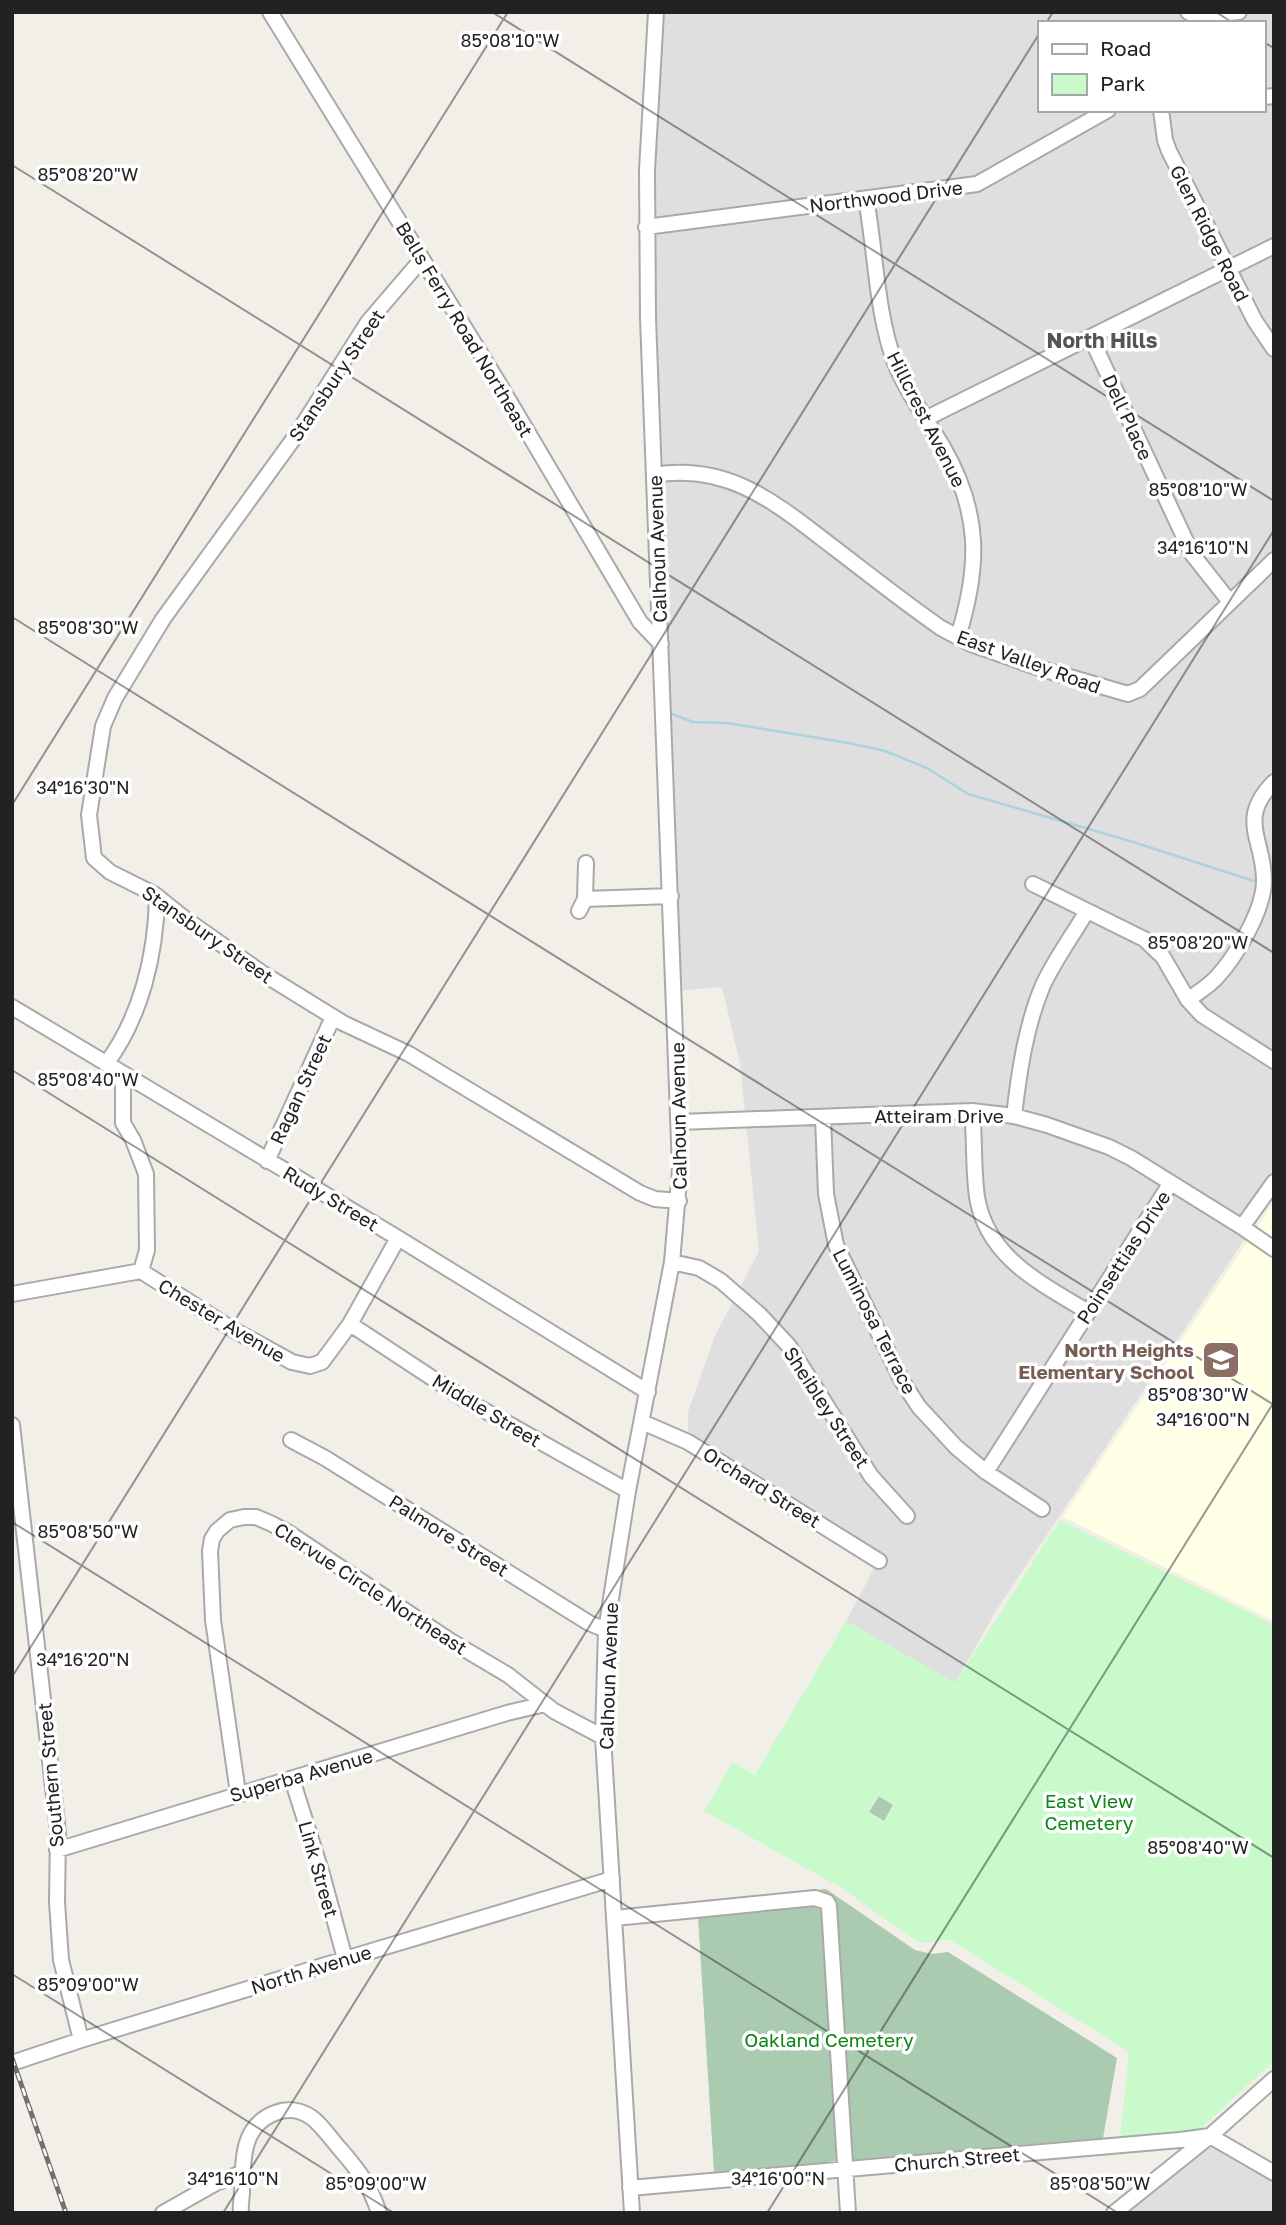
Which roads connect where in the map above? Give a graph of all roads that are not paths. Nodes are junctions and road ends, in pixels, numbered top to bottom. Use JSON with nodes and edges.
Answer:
{"nodes":[{"id":1,"x":270,"y":12,"type":"edge"},
{"id":2,"x":656,"y":12,"type":"edge"},
{"id":3,"x":1188,"y":12,"type":"edge"},
{"id":4,"x":1239,"y":12,"type":"edge"},
{"id":5,"x":1104,"y":112,"type":"edge"},
{"id":6,"x":1161,"y":112,"type":"edge"},
{"id":7,"x":866,"y":199,"type":"junction"},
{"id":8,"x":646,"y":227,"type":"junction"},
{"id":9,"x":1274,"y":246,"type":"edge"},
{"id":10,"x":422,"y":259,"type":"junction"},
{"id":11,"x":1228,"y":269,"type":"junction"},
{"id":12,"x":1091,"y":338,"type":"junction"},
{"id":13,"x":1274,"y":349,"type":"edge"},
{"id":14,"x":925,"y":419,"type":"junction"},
{"id":15,"x":654,"y":475,"type":"junction"},
{"id":16,"x":1274,"y":560,"type":"edge"},
{"id":17,"x":1230,"y":603,"type":"junction"},
{"id":18,"x":958,"y":637,"type":"junction"},
{"id":19,"x":661,"y":644,"type":"junction"},
{"id":20,"x":1274,"y":782,"type":"edge"},
{"id":21,"x":586,"y":863,"type":"dead end"},
{"id":22,"x":1033,"y":884,"type":"dead end"},
{"id":23,"x":157,"y":896,"type":"junction"},
{"id":24,"x":671,"y":896,"type":"junction"},
{"id":25,"x":1087,"y":911,"type":"junction"},
{"id":26,"x":1188,"y":1000,"type":"junction"},
{"id":27,"x":12,"y":1007,"type":"edge"},
{"id":28,"x":333,"y":1017,"type":"junction"},
{"id":29,"x":1274,"y":1061,"type":"edge"},
{"id":30,"x":106,"y":1065,"type":"junction"},
{"id":31,"x":123,"y":1075,"type":"junction"},
{"id":32,"x":972,"y":1111,"type":"junction"},
{"id":33,"x":1014,"y":1116,"type":"junction"},
{"id":34,"x":823,"y":1117,"type":"junction"},
{"id":35,"x":680,"y":1122,"type":"junction"},
{"id":36,"x":267,"y":1161,"type":"junction"},
{"id":37,"x":1274,"y":1182,"type":"edge"},
{"id":38,"x":1170,"y":1184,"type":"junction"},
{"id":39,"x":679,"y":1201,"type":"junction"},
{"id":40,"x":1242,"y":1227,"type":"junction"},
{"id":41,"x":398,"y":1238,"type":"junction"},
{"id":42,"x":1274,"y":1250,"type":"edge"},
{"id":43,"x":673,"y":1262,"type":"junction"},
{"id":44,"x":141,"y":1271,"type":"junction"},
{"id":45,"x":12,"y":1294,"type":"edge"},
{"id":46,"x":1088,"y":1312,"type":"junction"},
{"id":47,"x":350,"y":1324,"type":"junction"},
{"id":48,"x":648,"y":1392,"type":"junction"},
{"id":49,"x":642,"y":1422,"type":"junction"},
{"id":50,"x":12,"y":1425,"type":"edge"},
{"id":51,"x":291,"y":1440,"type":"dead end"},
{"id":52,"x":986,"y":1472,"type":"junction"},
{"id":53,"x":628,"y":1492,"type":"junction"},
{"id":54,"x":1042,"y":1509,"type":"dead end"},
{"id":55,"x":906,"y":1516,"type":"dead end"},
{"id":56,"x":879,"y":1561,"type":"dead end"},
{"id":57,"x":606,"y":1630,"type":"junction"},
{"id":58,"x":545,"y":1704,"type":"junction"},
{"id":59,"x":603,"y":1737,"type":"junction"},
{"id":60,"x":292,"y":1779,"type":"junction"},
{"id":61,"x":238,"y":1793,"type":"junction"},
{"id":62,"x":57,"y":1850,"type":"junction"},
{"id":63,"x":612,"y":1879,"type":"junction"},
{"id":64,"x":615,"y":1918,"type":"junction"},
{"id":65,"x":345,"y":1958,"type":"junction"},
{"id":66,"x":80,"y":2040,"type":"junction"},
{"id":67,"x":12,"y":2063,"type":"edge"},
{"id":68,"x":1274,"y":2079,"type":"edge"},
{"id":69,"x":1210,"y":2136,"type":"junction"},
{"id":70,"x":846,"y":2169,"type":"junction"},
{"id":71,"x":241,"y":2173,"type":"junction"},
{"id":72,"x":1274,"y":2173,"type":"edge"},
{"id":73,"x":630,"y":2189,"type":"junction"},
{"id":74,"x":163,"y":2213,"type":"edge"},
{"id":75,"x":241,"y":2213,"type":"edge"},
{"id":76,"x":379,"y":2213,"type":"edge"},
{"id":77,"x":632,"y":2213,"type":"edge"},
{"id":78,"x":848,"y":2213,"type":"edge"},
{"id":79,"x":1114,"y":2213,"type":"edge"}],
"edges":[{"from":1,"to":10,"type":"street","name":"Bells Ferry Road Northeast"},
{"from":2,"to":8,"type":"street","name":"Calhoun Avenue"},
{"from":3,"to":4,"type":"street"},
{"from":5,"to":7,"type":"street","name":"Northwood Drive"},
{"from":6,"to":11,"type":"street","name":"Glen Ridge Road"},
{"from":7,"to":8,"type":"street","name":"Northwood Drive"},
{"from":7,"to":14,"type":"street","name":"Hillcrest Avenue"},
{"from":8,"to":15,"type":"street","name":"Calhoun Avenue"},
{"from":9,"to":11,"type":"street"},
{"from":10,"to":19,"type":"street","name":"Bells Ferry Road Northeast"},
{"from":10,"to":23,"type":"street","name":"Stansbury Street"},
{"from":11,"to":12,"type":"street"},
{"from":11,"to":13,"type":"street","name":"Glen Ridge Road"},
{"from":12,"to":14,"type":"street"},
{"from":12,"to":17,"type":"street","name":"Dell Place"},
{"from":14,"to":18,"type":"street","name":"Hillcrest Avenue"},
{"from":15,"to":18,"type":"street","name":"East Valley Road"},
{"from":15,"to":19,"type":"street","name":"Calhoun Avenue"},
{"from":16,"to":17,"type":"street","name":"East Valley Road"},
{"from":17,"to":18,"type":"street","name":"East Valley Road"},
{"from":19,"to":24,"type":"street","name":"Calhoun Avenue"},
{"from":20,"to":26,"type":"street"},
{"from":21,"to":24,"type":"street"},
{"from":22,"to":25,"type":"street"},
{"from":23,"to":28,"type":"street","name":"Stansbury Street"},
{"from":23,"to":30,"type":"street"},
{"from":24,"to":35,"type":"street","name":"Calhoun Avenue"},
{"from":25,"to":26,"type":"street"},
{"from":25,"to":33,"type":"street"},
{"from":26,"to":29,"type":"street"},
{"from":27,"to":30,"type":"street","name":"Rudy Street"},
{"from":28,"to":36,"type":"street","name":"Ragan Street"},
{"from":28,"to":39,"type":"street","name":"Stansbury Street"},
{"from":30,"to":31,"type":"street","name":"Rudy Street"},
{"from":31,"to":36,"type":"street","name":"Rudy Street"},
{"from":31,"to":44,"type":"street"},
{"from":32,"to":33,"type":"street","name":"Atteiram Drive"},
{"from":32,"to":34,"type":"street","name":"Atteiram Drive"},
{"from":32,"to":46,"type":"street"},
{"from":33,"to":38,"type":"street","name":"Atteiram Drive"},
{"from":34,"to":35,"type":"street","name":"Atteiram Drive"},
{"from":34,"to":52,"type":"street","name":"Luminosa Terrace"},
{"from":35,"to":39,"type":"street","name":"Calhoun Avenue"},
{"from":36,"to":41,"type":"street","name":"Rudy Street"},
{"from":37,"to":40,"type":"street"},
{"from":38,"to":40,"type":"street","name":"Atteiram Drive"},
{"from":38,"to":46,"type":"street","name":"Poinsettias Drive"},
{"from":39,"to":43,"type":"street","name":"Calhoun Avenue"},
{"from":40,"to":42,"type":"street","name":"Atteiram Drive"},
{"from":41,"to":47,"type":"street"},
{"from":41,"to":48,"type":"street","name":"Rudy Street"},
{"from":43,"to":48,"type":"street","name":"Calhoun Avenue"},
{"from":43,"to":55,"type":"street","name":"Sheibley Street"},
{"from":44,"to":45,"type":"street","name":"Chester Avenue"},
{"from":44,"to":47,"type":"street","name":"Chester Avenue"},
{"from":46,"to":52,"type":"street","name":"Poinsettias Drive"},
{"from":47,"to":53,"type":"street","name":"Middle Street"},
{"from":48,"to":49,"type":"street","name":"Calhoun Avenue"},
{"from":49,"to":53,"type":"street","name":"Calhoun Avenue"},
{"from":49,"to":56,"type":"street","name":"Orchard Street"},
{"from":50,"to":62,"type":"street","name":"Southern Street"},
{"from":51,"to":57,"type":"street","name":"Palmore Street"},
{"from":52,"to":54,"type":"street","name":"Luminosa Terrace"},
{"from":53,"to":57,"type":"street","name":"Calhoun Avenue"},
{"from":57,"to":59,"type":"street","name":"Calhoun Avenue"},
{"from":58,"to":59,"type":"street","name":"Clervue Circle Northeast"},
{"from":58,"to":60,"type":"street","name":"Superba Avenue"},
{"from":58,"to":61,"type":"street","name":"Clervue Circle Northeast"},
{"from":59,"to":63,"type":"street","name":"Calhoun Avenue"},
{"from":60,"to":61,"type":"street","name":"Superba Avenue"},
{"from":60,"to":65,"type":"street","name":"Link Street"},
{"from":61,"to":62,"type":"street","name":"Superba Avenue"},
{"from":62,"to":66,"type":"street","name":"Southern Street"},
{"from":63,"to":64,"type":"street","name":"Calhoun Avenue"},
{"from":63,"to":65,"type":"street","name":"North Avenue"},
{"from":64,"to":70,"type":"street"},
{"from":64,"to":73,"type":"street","name":"Calhoun Avenue"},
{"from":65,"to":66,"type":"street","name":"North Avenue"},
{"from":66,"to":67,"type":"street","name":"North Avenue"},
{"from":68,"to":69,"type":"street"},
{"from":69,"to":70,"type":"street","name":"Church Street"},
{"from":69,"to":72,"type":"street"},
{"from":69,"to":79,"type":"street"},
{"from":70,"to":73,"type":"street","name":"Church Street"},
{"from":70,"to":78,"type":"street"},
{"from":71,"to":74,"type":"street"},
{"from":71,"to":75,"type":"street"},
{"from":71,"to":76,"type":"street"},
{"from":73,"to":77,"type":"street","name":"Calhoun Avenue"}]}
